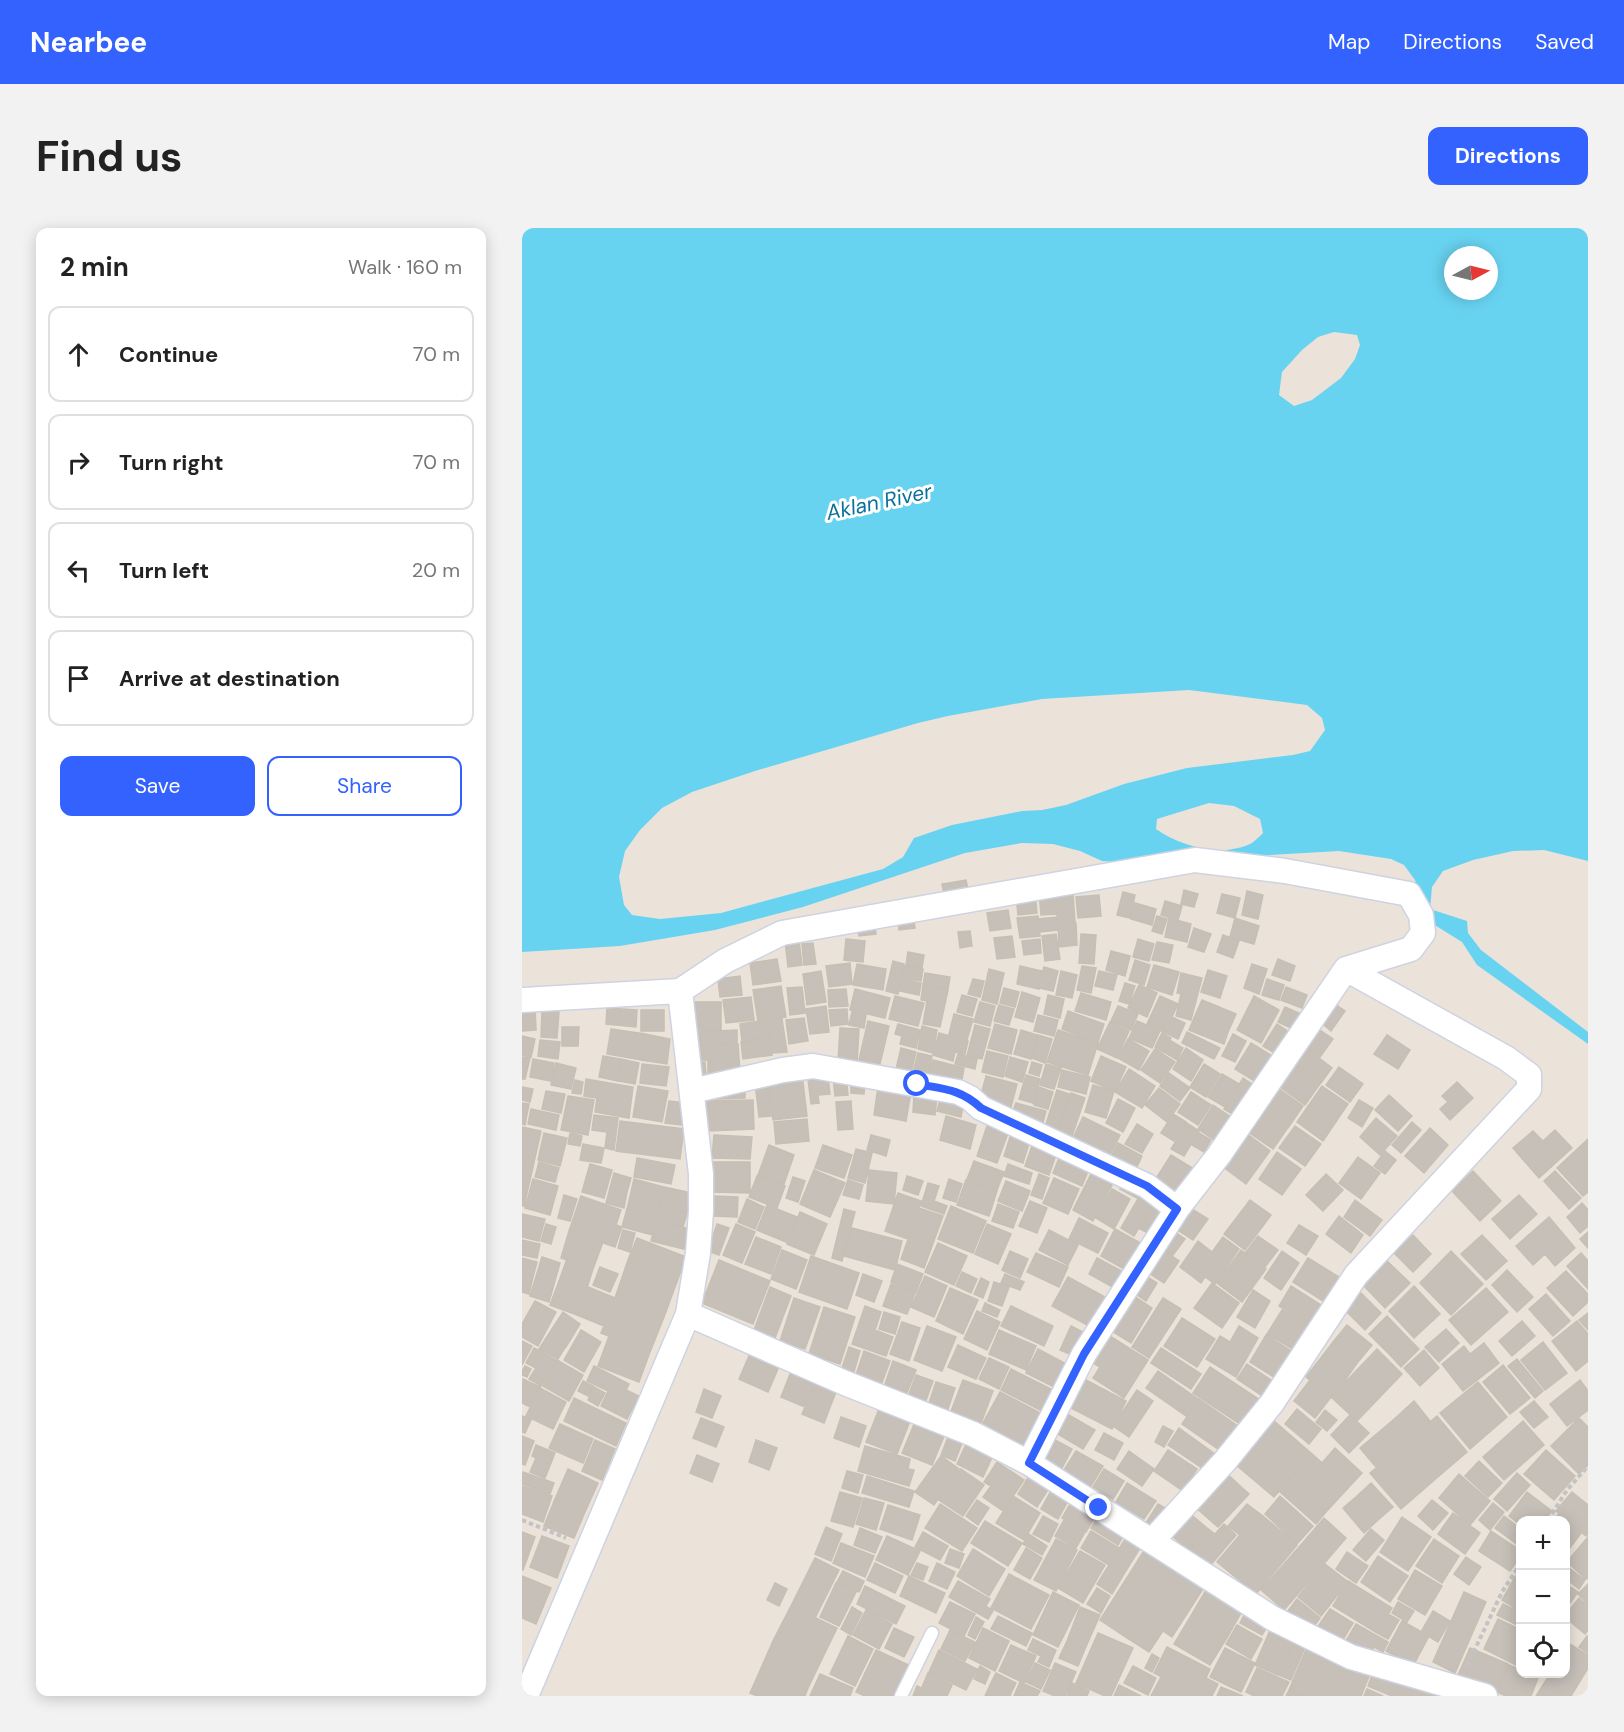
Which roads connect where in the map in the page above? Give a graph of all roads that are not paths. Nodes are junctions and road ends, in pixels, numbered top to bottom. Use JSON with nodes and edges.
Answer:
{"nodes":[{"id":1,"x":1346,"y":969,"type":"junction"},
{"id":2,"x":680,"y":991,"type":"junction"},
{"id":3,"x":522,"y":1000,"type":"edge"},
{"id":4,"x":692,"y":1092,"type":"junction"},
{"id":5,"x":1177,"y":1209,"type":"junction"},
{"id":6,"x":688,"y":1314,"type":"junction"},
{"id":7,"x":1029,"y":1463,"type":"junction"},
{"id":8,"x":1152,"y":1541,"type":"junction"},
{"id":9,"x":932,"y":1633,"type":"dead end"},
{"id":10,"x":526,"y":1696,"type":"edge"},
{"id":11,"x":901,"y":1696,"type":"edge"},
{"id":12,"x":1485,"y":1696,"type":"edge"}],
"edges":[{"from":1,"to":2,"type":"street"},
{"from":1,"to":5,"type":"street"},
{"from":1,"to":8,"type":"street"},
{"from":2,"to":3,"type":"street"},
{"from":2,"to":4,"type":"street"},
{"from":4,"to":5,"type":"street"},
{"from":4,"to":6,"type":"street"},
{"from":5,"to":7,"type":"street"},
{"from":6,"to":7,"type":"street"},
{"from":6,"to":10,"type":"street"},
{"from":7,"to":8,"type":"street"},
{"from":8,"to":12,"type":"street"},
{"from":9,"to":11,"type":"lane"}]}
